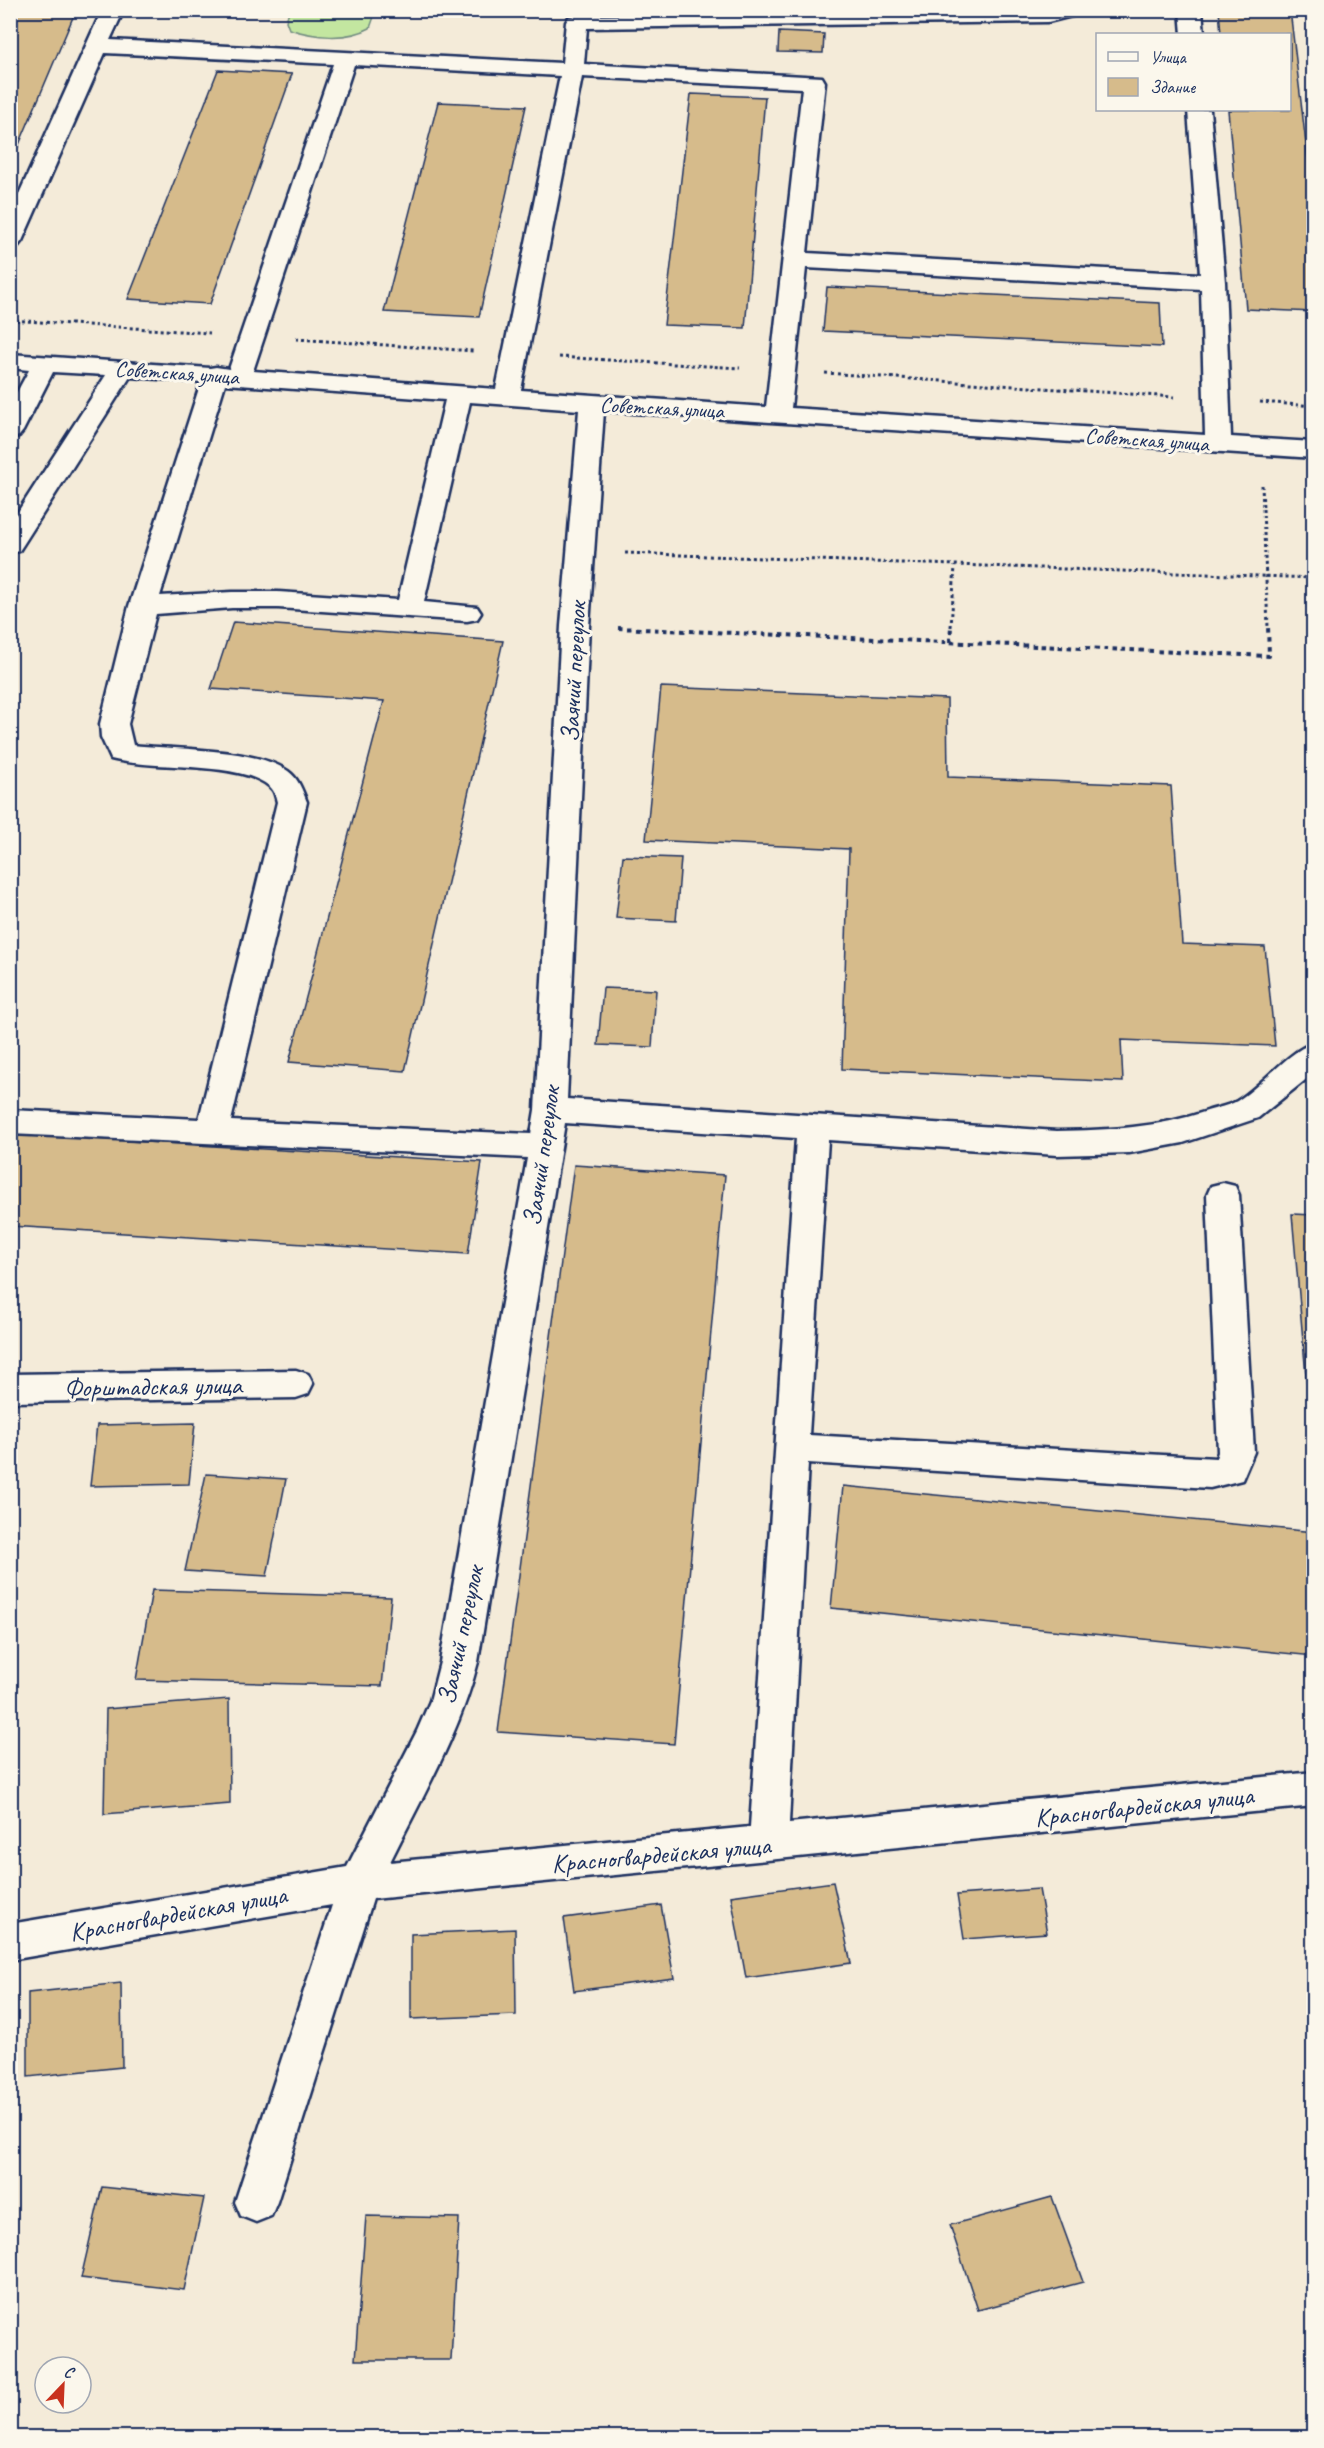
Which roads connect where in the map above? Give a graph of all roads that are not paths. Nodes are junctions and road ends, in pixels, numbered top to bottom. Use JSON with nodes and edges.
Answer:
{"nodes":[{"id":1,"x":113,"y":10,"type":"edge"},
{"id":2,"x":1068,"y":10,"type":"edge"},
{"id":3,"x":1191,"y":10,"type":"edge"},
{"id":4,"x":1193,"y":33,"type":"edge"},
{"id":5,"x":98,"y":46,"type":"junction"},
{"id":6,"x":346,"y":57,"type":"junction"},
{"id":7,"x":572,"y":69,"type":"junction"},
{"id":8,"x":1199,"y":111,"type":"edge"},
{"id":9,"x":10,"y":241,"type":"edge"},
{"id":10,"x":795,"y":260,"type":"junction"},
{"id":11,"x":1213,"y":282,"type":"junction"},
{"id":12,"x":10,"y":361,"type":"edge"},
{"id":13,"x":45,"y":363,"type":"junction"},
{"id":14,"x":123,"y":368,"type":"junction"},
{"id":15,"x":227,"y":375,"type":"junction"},
{"id":16,"x":459,"y":393,"type":"junction"},
{"id":17,"x":507,"y":396,"type":"junction"},
{"id":18,"x":592,"y":403,"type":"junction"},
{"id":19,"x":778,"y":414,"type":"junction"},
{"id":20,"x":10,"y":431,"type":"edge"},
{"id":21,"x":1218,"y":444,"type":"junction"},
{"id":22,"x":1314,"y":450,"type":"edge"},
{"id":23,"x":10,"y":545,"type":"edge"},
{"id":24,"x":143,"y":606,"type":"junction"},
{"id":25,"x":409,"y":609,"type":"junction"},
{"id":26,"x":467,"y":613,"type":"dead end"},
{"id":27,"x":1314,"y":1054,"type":"edge"},
{"id":28,"x":551,"y":1110,"type":"junction"},
{"id":29,"x":10,"y":1122,"type":"edge"},
{"id":30,"x":813,"y":1127,"type":"junction"},
{"id":31,"x":212,"y":1131,"type":"junction"},
{"id":32,"x":545,"y":1147,"type":"junction"},
{"id":33,"x":1223,"y":1195,"type":"dead end"},
{"id":34,"x":296,"y":1384,"type":"dead end"},
{"id":35,"x":10,"y":1388,"type":"edge"},
{"id":36,"x":790,"y":1448,"type":"junction"},
{"id":37,"x":1314,"y":1789,"type":"edge"},
{"id":38,"x":768,"y":1844,"type":"junction"},
{"id":39,"x":359,"y":1883,"type":"junction"},
{"id":40,"x":10,"y":1942,"type":"edge"},
{"id":41,"x":256,"y":2202,"type":"dead end"}],
"edges":[{"from":1,"to":5,"type":"street"},
{"from":2,"to":7,"type":"street"},
{"from":3,"to":4,"type":"street"},
{"from":5,"to":6,"type":"street"},
{"from":5,"to":9,"type":"street"},
{"from":6,"to":7,"type":"street"},
{"from":6,"to":15,"type":"street"},
{"from":7,"to":10,"type":"street"},
{"from":7,"to":17,"type":"street"},
{"from":8,"to":11,"type":"street"},
{"from":10,"to":11,"type":"street"},
{"from":10,"to":19,"type":"street"},
{"from":11,"to":21,"type":"street"},
{"from":12,"to":13,"type":"street","name":"Советская улица"},
{"from":13,"to":14,"type":"street","name":"Советская улица"},
{"from":13,"to":20,"type":"street"},
{"from":14,"to":15,"type":"street","name":"Советская улица"},
{"from":14,"to":23,"type":"street"},
{"from":15,"to":16,"type":"street","name":"Советская улица"},
{"from":15,"to":24,"type":"street"},
{"from":16,"to":17,"type":"street","name":"Советская улица"},
{"from":16,"to":25,"type":"street"},
{"from":17,"to":18,"type":"street","name":"Советская улица"},
{"from":18,"to":19,"type":"street","name":"Советская улица"},
{"from":18,"to":28,"type":"street","name":"Заячий переулок"},
{"from":19,"to":21,"type":"street","name":"Советская улица"},
{"from":21,"to":22,"type":"street","name":"Советская улица"},
{"from":24,"to":25,"type":"street"},
{"from":24,"to":31,"type":"street"},
{"from":25,"to":26,"type":"street"},
{"from":27,"to":30,"type":"street"},
{"from":28,"to":30,"type":"street"},
{"from":28,"to":32,"type":"street","name":"Заячий переулок"},
{"from":29,"to":31,"type":"street"},
{"from":30,"to":36,"type":"street"},
{"from":31,"to":32,"type":"street"},
{"from":32,"to":39,"type":"street","name":"Заячий переулок"},
{"from":33,"to":36,"type":"street"},
{"from":34,"to":35,"type":"street","name":"Форштадская улица"},
{"from":36,"to":38,"type":"street"},
{"from":37,"to":38,"type":"street","name":"Красногвардейская улица"},
{"from":38,"to":39,"type":"street","name":"Красногвардейская улица"},
{"from":39,"to":40,"type":"street","name":"Красногвардейская улица"},
{"from":39,"to":41,"type":"street","name":"Заячий переулок"}]}
